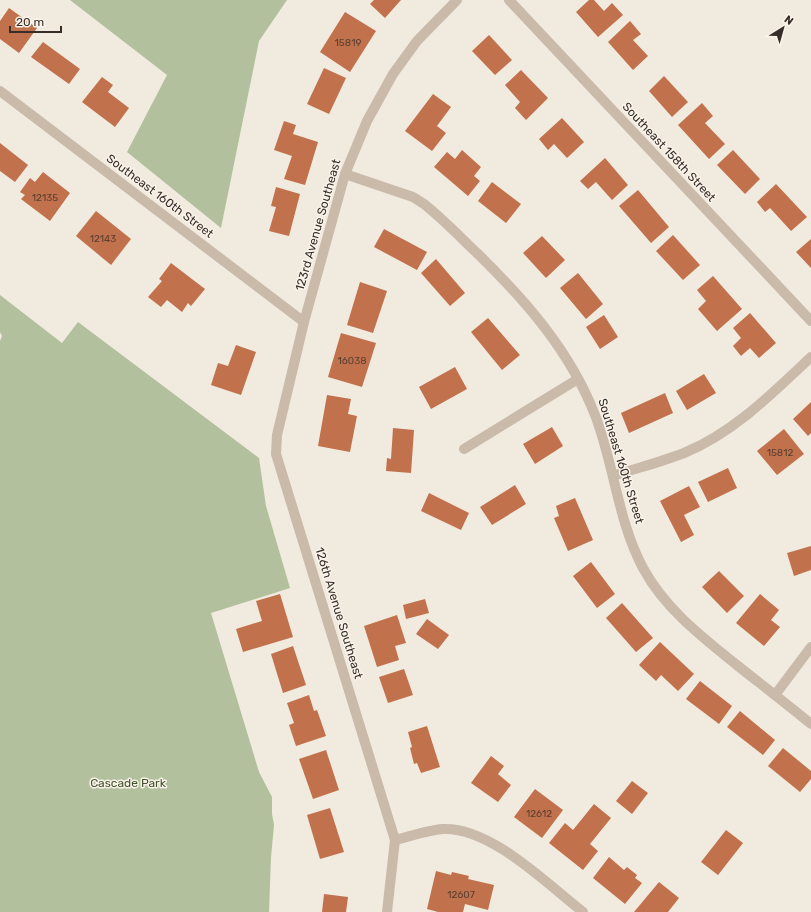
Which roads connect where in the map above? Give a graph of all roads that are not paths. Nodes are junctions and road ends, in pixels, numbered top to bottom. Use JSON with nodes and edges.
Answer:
{"nodes":[{"id":1,"x":456,"y":0,"type":"edge"},
{"id":2,"x":509,"y":0,"type":"edge"},
{"id":3,"x":0,"y":91,"type":"edge"},
{"id":4,"x":345,"y":174,"type":"junction"},
{"id":5,"x":304,"y":322,"type":"junction"},
{"id":6,"x":811,"y":322,"type":"edge"},
{"id":7,"x":811,"y":357,"type":"edge"},
{"id":8,"x":578,"y":379,"type":"junction"},
{"id":9,"x":464,"y":449,"type":"dead end"},
{"id":10,"x":613,"y":476,"type":"junction"},
{"id":11,"x":811,"y":647,"type":"edge"},
{"id":12,"x":775,"y":695,"type":"junction"},
{"id":13,"x":811,"y":724,"type":"edge"},
{"id":14,"x":395,"y":840,"type":"junction"},
{"id":15,"x":387,"y":912,"type":"edge"},
{"id":16,"x":583,"y":912,"type":"edge"}],
"edges":[{"from":1,"to":4,"type":"street","name":"123rd Avenue Southeast"},
{"from":2,"to":6,"type":"street","name":"Southeast 158th Street"},
{"from":3,"to":5,"type":"street","name":"Southeast 160th Street"},
{"from":4,"to":5,"type":"street","name":"123rd Avenue Southeast"},
{"from":4,"to":8,"type":"street","name":"Southeast 160th Street"},
{"from":5,"to":14,"type":"street","name":"126th Avenue Southeast"},
{"from":7,"to":10,"type":"street"},
{"from":8,"to":9,"type":"street"},
{"from":8,"to":10,"type":"street","name":"Southeast 160th Street"},
{"from":10,"to":12,"type":"street","name":"Southeast 160th Street"},
{"from":11,"to":12,"type":"street"},
{"from":12,"to":13,"type":"street","name":"Southeast 160th Street"},
{"from":14,"to":15,"type":"street","name":"126th Avenue Southeast"},
{"from":14,"to":16,"type":"street"}]}
